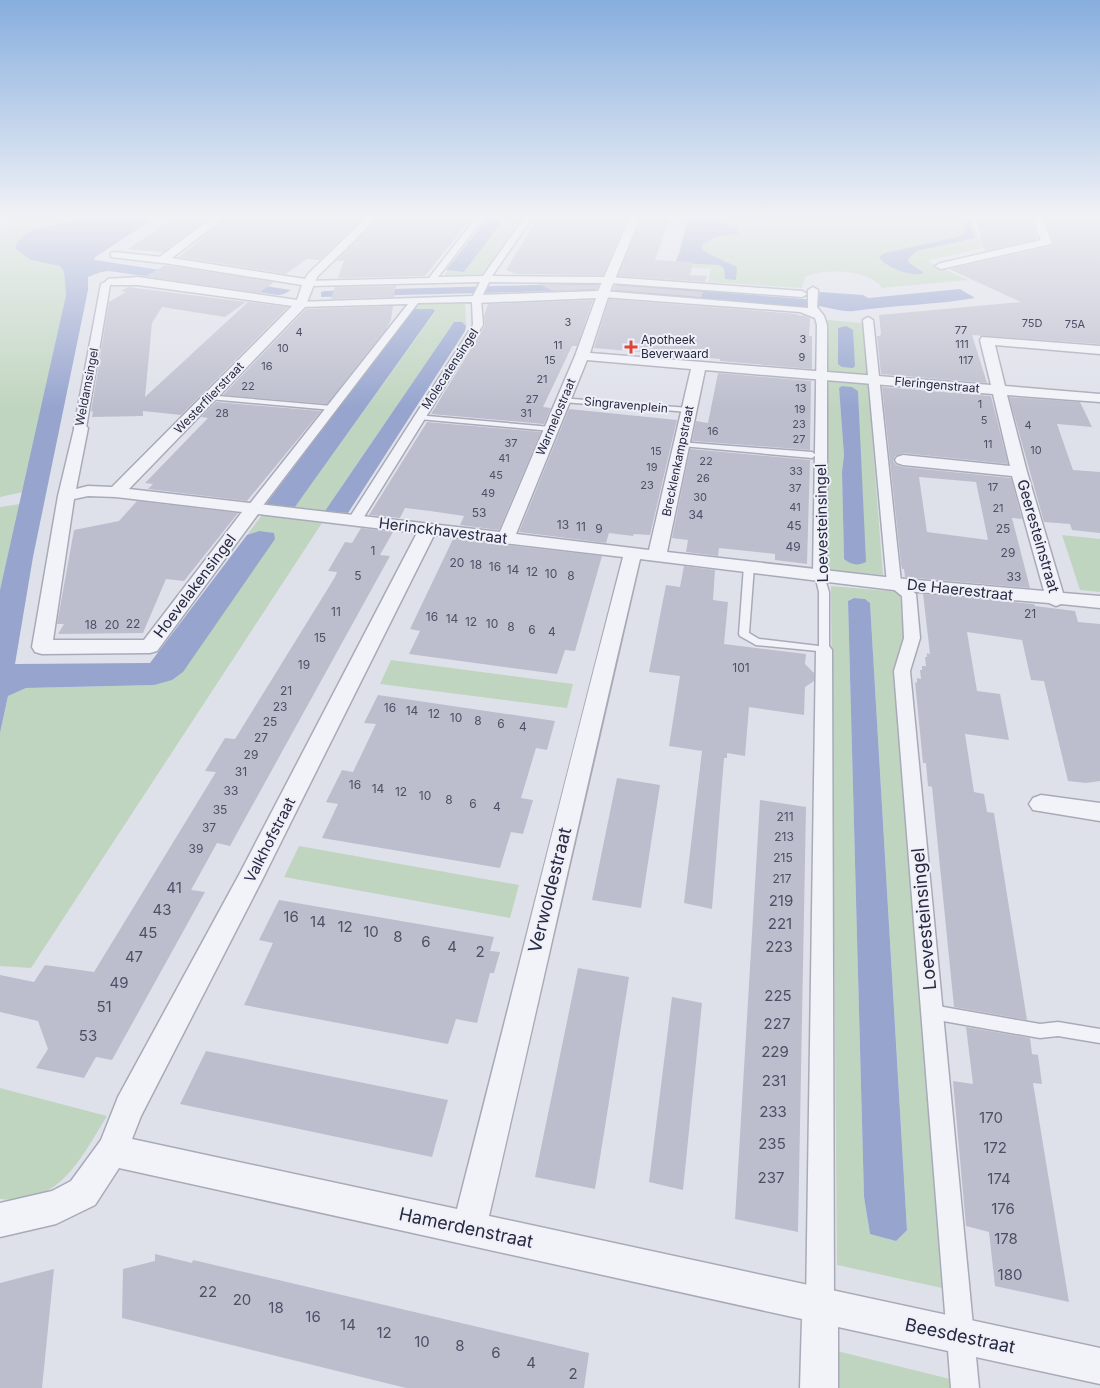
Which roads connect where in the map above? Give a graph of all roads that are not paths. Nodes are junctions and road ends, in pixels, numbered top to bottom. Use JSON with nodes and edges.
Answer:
{"nodes":[{"id":1,"x":288,"y":280,"type":"edge"},
{"id":2,"x":310,"y":280,"type":"edge"},
{"id":3,"x":487,"y":280,"type":"edge"},
{"id":4,"x":610,"y":280,"type":"junction"},
{"id":5,"x":112,"y":281,"type":"joint"},
{"id":6,"x":431,"y":281,"type":"joint"},
{"id":7,"x":309,"y":283,"type":"junction"},
{"id":8,"x":481,"y":289,"type":"junction"},
{"id":9,"x":603,"y":294,"type":"junction"},
{"id":10,"x":802,"y":294,"type":"dead end"},
{"id":11,"x":714,"y":295,"type":"junction"},
{"id":12,"x":812,"y":299,"type":"dead end"},
{"id":13,"x":416,"y":300,"type":"junction"},
{"id":14,"x":301,"y":304,"type":"junction"},
{"id":15,"x":819,"y":316,"type":"junction"},
{"id":16,"x":868,"y":320,"type":"dead end"},
{"id":17,"x":1100,"y":350,"type":"edge"},
{"id":18,"x":582,"y":356,"type":"junction"},
{"id":19,"x":699,"y":366,"type":"junction"},
{"id":20,"x":821,"y":375,"type":"junction"},
{"id":21,"x":873,"y":380,"type":"junction"},
{"id":22,"x":1000,"y":391,"type":"junction"},
{"id":23,"x":209,"y":397,"type":"junction"},
{"id":24,"x":1100,"y":398,"type":"edge"},
{"id":25,"x":563,"y":400,"type":"junction"},
{"id":26,"x":332,"y":408,"type":"junction"},
{"id":27,"x":689,"y":410,"type":"junction"},
{"id":28,"x":419,"y":417,"type":"junction"},
{"id":29,"x":80,"y":428,"type":"joint"},
{"id":30,"x":551,"y":429,"type":"junction"},
{"id":31,"x":682,"y":444,"type":"junction"},
{"id":32,"x":816,"y":455,"type":"junction"},
{"id":33,"x":881,"y":458,"type":"junction"},
{"id":34,"x":903,"y":460,"type":"joint"},
{"id":35,"x":1019,"y":472,"type":"junction"},
{"id":36,"x":116,"y":492,"type":"junction"},
{"id":37,"x":66,"y":496,"type":"junction"},
{"id":38,"x":253,"y":509,"type":"junction"},
{"id":39,"x":355,"y":520,"type":"junction"},
{"id":40,"x":428,"y":529,"type":"junction"},
{"id":41,"x":506,"y":538,"type":"junction"},
{"id":42,"x":645,"y":554,"type":"junction"},
{"id":43,"x":749,"y":566,"type":"junction"},
{"id":44,"x":820,"y":575,"type":"junction"},
{"id":45,"x":894,"y":584,"type":"junction"},
{"id":46,"x":1056,"y":600,"type":"junction"},
{"id":47,"x":1100,"y":602,"type":"edge"},
{"id":48,"x":824,"y":650,"type":"junction"},
{"id":49,"x":1042,"y":804,"type":"dead end"},
{"id":50,"x":1100,"y":812,"type":"edge"},
{"id":51,"x":932,"y":1012,"type":"junction"},
{"id":52,"x":1100,"y":1036,"type":"edge"},
{"id":53,"x":112,"y":1151,"type":"junction"},
{"id":54,"x":0,"y":1220,"type":"edge"},
{"id":55,"x":469,"y":1228,"type":"junction"},
{"id":56,"x":820,"y":1306,"type":"junction"},
{"id":57,"x":960,"y":1336,"type":"junction"},
{"id":58,"x":1100,"y":1366,"type":"edge"},
{"id":59,"x":820,"y":1388,"type":"edge"},
{"id":60,"x":965,"y":1388,"type":"edge"}],
"edges":[{"from":1,"to":7,"type":"street"},
{"from":2,"to":7,"type":"street"},
{"from":3,"to":8,"type":"street"},
{"from":4,"to":8,"type":"street"},
{"from":4,"to":9,"type":"street","name":"Warmelostraat"},
{"from":4,"to":11,"type":"street"},
{"from":5,"to":14,"type":"street"},
{"from":5,"to":29,"type":"street","name":"Weldamsingel"},
{"from":6,"to":7,"type":"street"},
{"from":6,"to":8,"type":"street"},
{"from":7,"to":14,"type":"street"},
{"from":8,"to":9,"type":"street"},
{"from":8,"to":13,"type":"street"},
{"from":8,"to":28,"type":"street","name":"Molecatensingel"},
{"from":9,"to":11,"type":"street"},
{"from":9,"to":18,"type":"street","name":"Warmelostraat"},
{"from":10,"to":11,"type":"street"},
{"from":11,"to":15,"type":"street"},
{"from":12,"to":15,"type":"street"},
{"from":13,"to":14,"type":"street"},
{"from":13,"to":26,"type":"street"},
{"from":14,"to":23,"type":"street","name":"Westerflierstraat"},
{"from":15,"to":20,"type":"street","name":"Loevesteinsingel"},
{"from":16,"to":21,"type":"street"},
{"from":17,"to":22,"type":"street","name":"Fleringenstraat"},
{"from":18,"to":19,"type":"street","name":"Fleringenstraat"},
{"from":18,"to":25,"type":"street","name":"Warmelostraat"},
{"from":19,"to":20,"type":"street","name":"Fleringenstraat"},
{"from":19,"to":27,"type":"street","name":"Brecklenkampstraat"},
{"from":20,"to":21,"type":"street","name":"Fleringenstraat"},
{"from":20,"to":32,"type":"street","name":"Loevesteinsingel"},
{"from":21,"to":22,"type":"street","name":"Fleringenstraat"},
{"from":21,"to":33,"type":"street"},
{"from":22,"to":24,"type":"street","name":"Fleringenstraat"},
{"from":22,"to":35,"type":"street","name":"Geeresteinstraat"},
{"from":23,"to":26,"type":"lane"},
{"from":23,"to":36,"type":"street","name":"Westerflierstraat"},
{"from":25,"to":27,"type":"lane","name":"Singravenplein"},
{"from":25,"to":30,"type":"street","name":"Warmelostraat"},
{"from":26,"to":38,"type":"street"},
{"from":27,"to":31,"type":"street","name":"Brecklenkampstraat"},
{"from":28,"to":30,"type":"lane"},
{"from":28,"to":39,"type":"street","name":"Molecatensingel"},
{"from":29,"to":37,"type":"street","name":"Weldamsingel"},
{"from":30,"to":41,"type":"street","name":"Warmelostraat"},
{"from":31,"to":32,"type":"lane"},
{"from":31,"to":42,"type":"street","name":"Brecklenkampstraat"},
{"from":32,"to":44,"type":"street","name":"Loevesteinsingel"},
{"from":33,"to":34,"type":"street"},
{"from":33,"to":45,"type":"street"},
{"from":34,"to":35,"type":"street","name":"Geeresteinstraat"},
{"from":35,"to":46,"type":"street","name":"Geeresteinstraat"},
{"from":36,"to":37,"type":"street","name":"Herinckhavestraat"},
{"from":36,"to":38,"type":"street","name":"Herinckhavestraat"},
{"from":37,"to":38,"type":"street","name":"Hoevelakensingel"},
{"from":38,"to":39,"type":"street","name":"Herinckhavestraat"},
{"from":39,"to":40,"type":"street","name":"Herinckhavestraat"},
{"from":40,"to":41,"type":"street","name":"Herinckhavestraat"},
{"from":40,"to":53,"type":"street","name":"Valkhofstraat"},
{"from":41,"to":42,"type":"street","name":"Herinckhavestraat"},
{"from":42,"to":43,"type":"street","name":"Herinckhavestraat"},
{"from":42,"to":55,"type":"street","name":"Verwoldestraat"},
{"from":43,"to":44,"type":"street","name":"Herinckhavestraat"},
{"from":43,"to":48,"type":"lane"},
{"from":44,"to":45,"type":"street","name":"De Haerestraat"},
{"from":44,"to":48,"type":"lane","name":"Loevesteinsingel"},
{"from":45,"to":46,"type":"street","name":"De Haerestraat"},
{"from":45,"to":51,"type":"street","name":"Loevesteinsingel"},
{"from":46,"to":47,"type":"street","name":"De Haerestraat"},
{"from":48,"to":56,"type":"street","name":"Loevesteinsingel"},
{"from":49,"to":50,"type":"street"},
{"from":51,"to":52,"type":"lane"},
{"from":51,"to":57,"type":"street","name":"Loevesteinsingel"},
{"from":53,"to":54,"type":"street","name":"Valkhofstraat"},
{"from":53,"to":55,"type":"street","name":"Hamerdenstraat"},
{"from":55,"to":56,"type":"street","name":"Hamerdenstraat"},
{"from":56,"to":57,"type":"street","name":"Beesdestraat"},
{"from":56,"to":59,"type":"street"},
{"from":57,"to":58,"type":"street","name":"Beesdestraat"},
{"from":57,"to":60,"type":"street","name":"Loevesteinsingel"}]}
